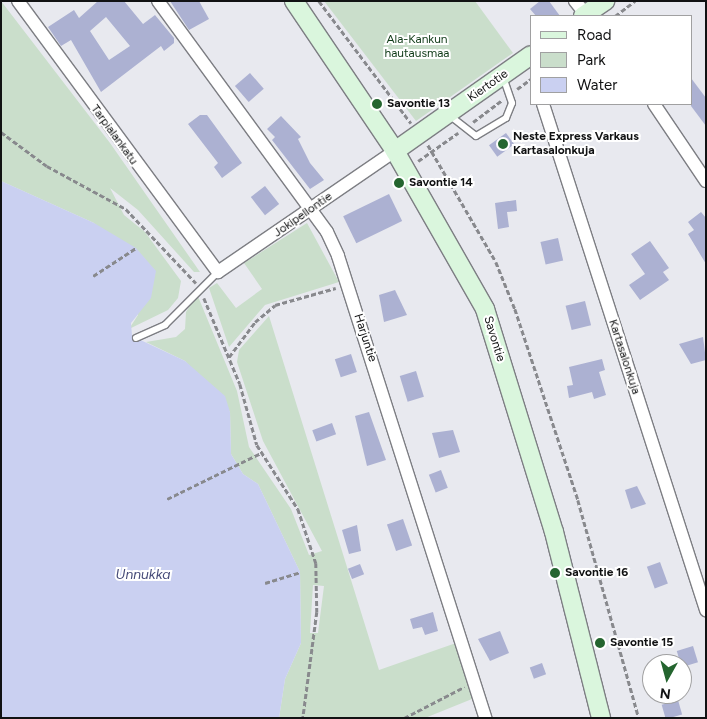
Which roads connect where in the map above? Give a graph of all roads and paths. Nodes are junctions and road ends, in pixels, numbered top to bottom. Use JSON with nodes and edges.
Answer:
{"nodes":[{"id":1,"x":18,"y":1,"type":"edge"},
{"id":2,"x":158,"y":1,"type":"edge"},
{"id":3,"x":294,"y":1,"type":"edge"},
{"id":4,"x":319,"y":1,"type":"edge"},
{"id":5,"x":605,"y":1,"type":"edge"},
{"id":6,"x":636,"y":1,"type":"edge"},
{"id":7,"x":583,"y":12,"type":"edge"},
{"id":8,"x":617,"y":15,"type":"edge"},
{"id":9,"x":530,"y":60,"type":"edge"},
{"id":10,"x":503,"y":75,"type":"junction"},
{"id":11,"x":542,"y":105,"type":"edge"},
{"id":12,"x":655,"y":105,"type":"edge"},
{"id":13,"x":448,"y":114,"type":"junction"},
{"id":14,"x":1,"y":132,"type":"edge"},
{"id":15,"x":420,"y":134,"type":"junction"},
{"id":16,"x":395,"y":151,"type":"junction"},
{"id":17,"x":706,"y":181,"type":"edge"},
{"id":18,"x":310,"y":210,"type":"junction"},
{"id":19,"x":136,"y":248,"type":"dead end"},
{"id":20,"x":214,"y":270,"type":"junction"},
{"id":21,"x":93,"y":276,"type":"dead end"},
{"id":22,"x":348,"y":285,"type":"junction"},
{"id":23,"x":200,"y":287,"type":"junction"},
{"id":24,"x":136,"y":338,"type":"dead end"},
{"id":25,"x":229,"y":357,"type":"junction"},
{"id":26,"x":262,"y":453,"type":"junction"},
{"id":27,"x":167,"y":499,"type":"dead end"},
{"id":28,"x":300,"y":572,"type":"dead end"},
{"id":29,"x":264,"y":583,"type":"dead end"},
{"id":30,"x":706,"y":610,"type":"edge"},
{"id":31,"x":474,"y":682,"type":"junction"},
{"id":32,"x":303,"y":718,"type":"edge"},
{"id":33,"x":404,"y":718,"type":"edge"},
{"id":34,"x":485,"y":718,"type":"edge"},
{"id":35,"x":601,"y":718,"type":"edge"},
{"id":36,"x":640,"y":718,"type":"edge"}],
"edges":[{"from":1,"to":20,"type":"street","name":"Tarpialankatu"},
{"from":2,"to":18,"type":"street","name":"Harjuntie"},
{"from":3,"to":16,"type":"street","name":"Savontie"},
{"from":4,"to":15,"type":"path"},
{"from":5,"to":7,"type":"street"},
{"from":6,"to":8,"type":"path"},
{"from":9,"to":10,"type":"street","name":"Kiertotie"},
{"from":10,"to":13,"type":"street","name":"Kiertotie"},
{"from":10,"to":13,"type":"lane"},
{"from":11,"to":30,"type":"street","name":"Kartasalonkuja"},
{"from":12,"to":17,"type":"street"},
{"from":13,"to":15,"type":"street","name":"Kiertotie"},
{"from":14,"to":23,"type":"path"},
{"from":15,"to":16,"type":"street","name":"Kiertotie"},
{"from":15,"to":36,"type":"path"},
{"from":16,"to":18,"type":"street","name":"Jokipellontie"},
{"from":16,"to":35,"type":"street","name":"Savontie"},
{"from":18,"to":20,"type":"street","name":"Jokipellontie"},
{"from":18,"to":22,"type":"street","name":"Harjuntie"},
{"from":19,"to":21,"type":"path"},
{"from":20,"to":23,"type":"lane"},
{"from":22,"to":25,"type":"path"},
{"from":22,"to":31,"type":"street","name":"Harjuntie"},
{"from":23,"to":24,"type":"lane"},
{"from":23,"to":25,"type":"path"},
{"from":25,"to":26,"type":"path"},
{"from":26,"to":27,"type":"path"},
{"from":26,"to":32,"type":"path"},
{"from":28,"to":29,"type":"path"},
{"from":31,"to":33,"type":"path"},
{"from":31,"to":34,"type":"street","name":"Harjuntie"}]}
